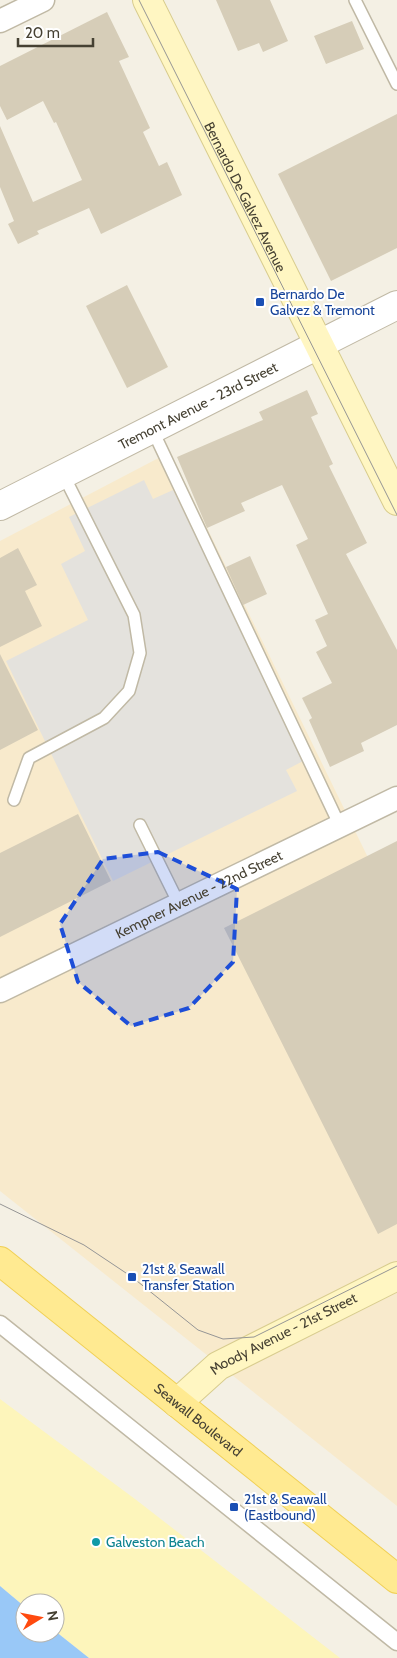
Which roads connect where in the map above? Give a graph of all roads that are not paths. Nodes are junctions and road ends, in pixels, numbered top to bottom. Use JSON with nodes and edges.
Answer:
{"nodes":[{"id":1,"x":43,"y":0,"type":"edge"},
{"id":2,"x":147,"y":0,"type":"edge"},
{"id":3,"x":354,"y":0,"type":"edge"},
{"id":4,"x":0,"y":22,"type":"edge"},
{"id":5,"x":397,"y":84,"type":"edge"},
{"id":6,"x":397,"y":305,"type":"edge"},
{"id":7,"x":320,"y":344,"type":"junction"},
{"id":8,"x":152,"y":429,"type":"junction"},
{"id":9,"x":63,"y":474,"type":"junction"},
{"id":10,"x":397,"y":501,"type":"edge"},
{"id":11,"x":0,"y":506,"type":"edge"},
{"id":12,"x":397,"y":798,"type":"edge"},
{"id":13,"x":14,"y":800,"type":"dead end"},
{"id":14,"x":140,"y":825,"type":"dead end"},
{"id":15,"x":340,"y":826,"type":"junction"},
{"id":16,"x":179,"y":904,"type":"junction"},
{"id":17,"x":0,"y":991,"type":"edge"},
{"id":18,"x":0,"y":1261,"type":"edge"},
{"id":19,"x":397,"y":1276,"type":"edge"},
{"id":20,"x":0,"y":1324,"type":"edge"},
{"id":21,"x":177,"y":1403,"type":"junction"},
{"id":22,"x":397,"y":1579,"type":"edge"},
{"id":23,"x":397,"y":1642,"type":"edge"}],
"edges":[{"from":1,"to":4,"type":"street"},
{"from":2,"to":7,"type":"main road","name":"Bernardo De Galvez Avenue"},
{"from":3,"to":5,"type":"lane"},
{"from":6,"to":7,"type":"street","name":"Tremont Avenue - 23rd Street"},
{"from":7,"to":8,"type":"street","name":"Tremont Avenue - 23rd Street"},
{"from":7,"to":10,"type":"main road","name":"Bernardo De Galvez Avenue"},
{"from":8,"to":9,"type":"street","name":"Tremont Avenue - 23rd Street"},
{"from":8,"to":15,"type":"lane"},
{"from":9,"to":11,"type":"street","name":"Tremont Avenue - 23rd Street"},
{"from":9,"to":13,"type":"lane"},
{"from":12,"to":15,"type":"street","name":"Kempner Avenue - 22nd Street"},
{"from":14,"to":16,"type":"lane"},
{"from":15,"to":16,"type":"street","name":"Kempner Avenue - 22nd Street"},
{"from":16,"to":17,"type":"street","name":"Kempner Avenue - 22nd Street"},
{"from":18,"to":21,"type":"main road","name":"Seawall Boulevard"},
{"from":19,"to":21,"type":"main road","name":"Moody Avenue - 21st Street"},
{"from":20,"to":23,"type":"street"},
{"from":21,"to":22,"type":"main road","name":"Seawall Boulevard"}]}
